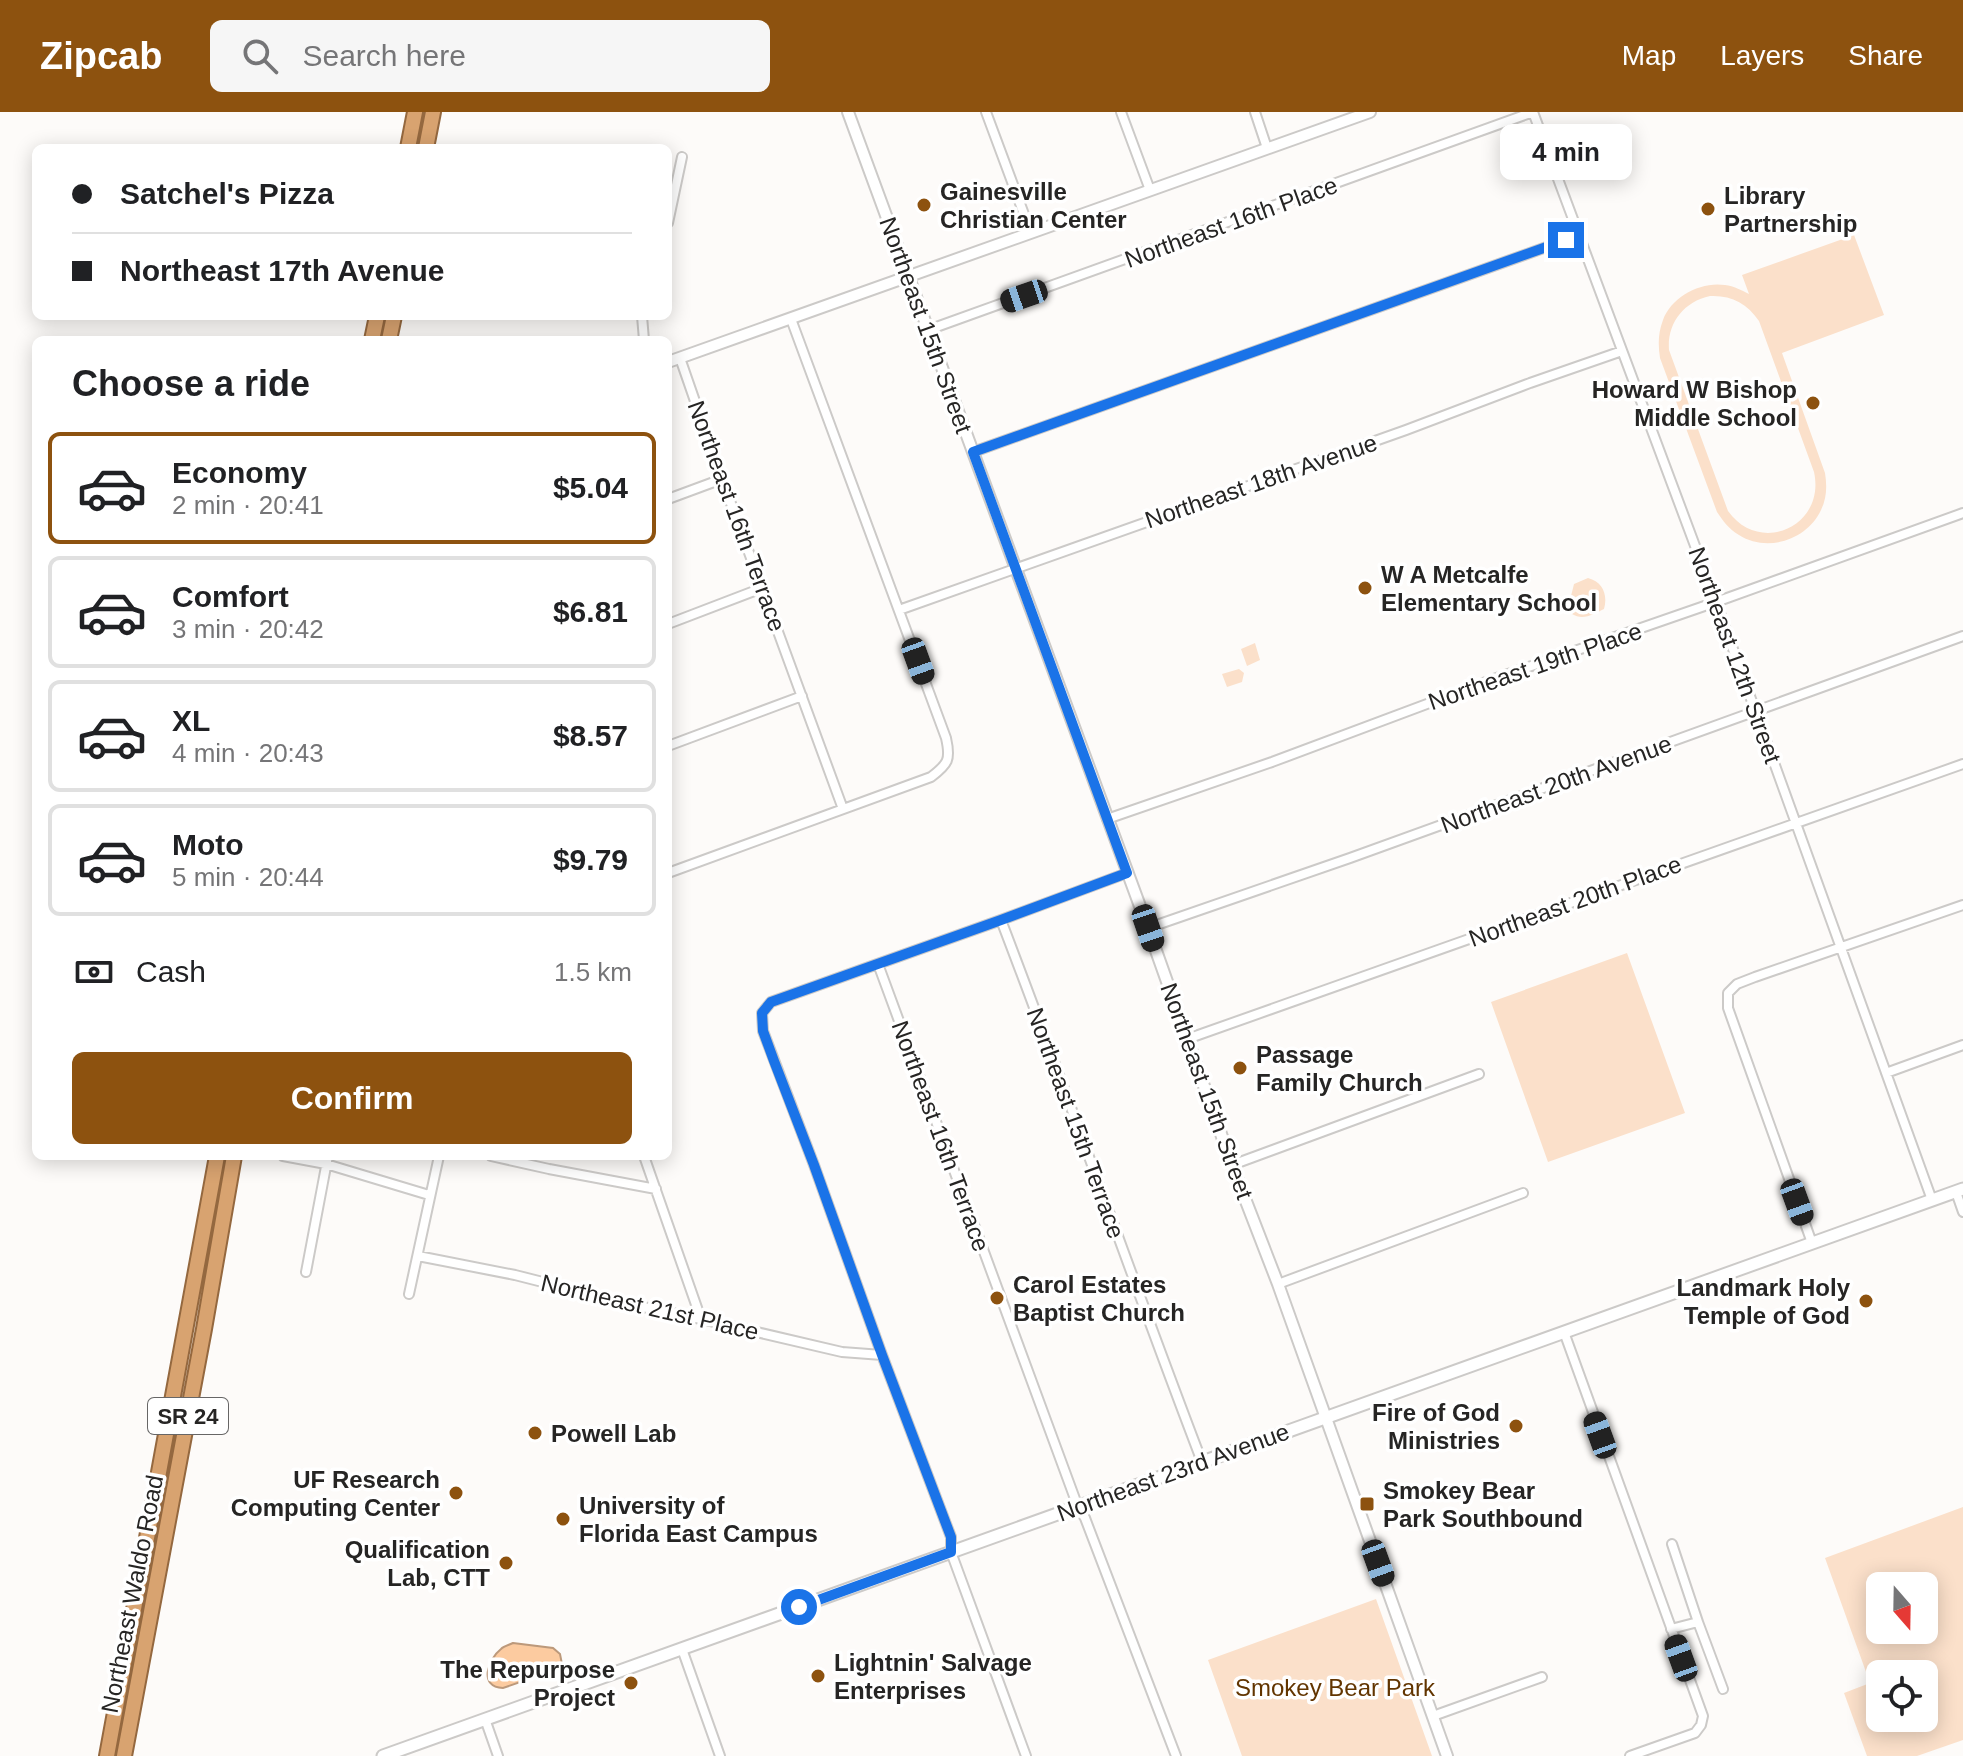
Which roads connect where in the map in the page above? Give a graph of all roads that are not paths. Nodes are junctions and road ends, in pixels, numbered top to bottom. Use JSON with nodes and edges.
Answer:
{"nodes":[{"id":1,"x":415,"y":112,"type":"edge"},
{"id":2,"x":433,"y":112,"type":"edge"},
{"id":3,"x":848,"y":112,"type":"edge"},
{"id":4,"x":986,"y":112,"type":"edge"},
{"id":5,"x":1121,"y":112,"type":"edge"},
{"id":6,"x":1255,"y":112,"type":"edge"},
{"id":7,"x":1370,"y":112,"type":"edge"},
{"id":8,"x":1533,"y":112,"type":"edge"},
{"id":9,"x":409,"y":144,"type":"edge"},
{"id":10,"x":427,"y":144,"type":"edge"},
{"id":11,"x":1267,"y":148,"type":"junction"},
{"id":12,"x":682,"y":157,"type":"dead end"},
{"id":13,"x":1150,"y":190,"type":"junction"},
{"id":14,"x":672,"y":204,"type":"edge"},
{"id":15,"x":1031,"y":233,"type":"junction"},
{"id":16,"x":1580,"y":235,"type":"junction"},
{"id":17,"x":909,"y":277,"type":"junction"},
{"id":18,"x":791,"y":319,"type":"junction"},
{"id":19,"x":928,"y":330,"type":"junction"},
{"id":20,"x":1622,"y":351,"type":"junction"},
{"id":21,"x":680,"y":358,"type":"junction"},
{"id":22,"x":672,"y":361,"type":"edge"},
{"id":23,"x":973,"y":452,"type":"junction"},
{"id":24,"x":722,"y":479,"type":"junction"},
{"id":25,"x":672,"y":498,"type":"edge"},
{"id":26,"x":1963,"y":513,"type":"edge"},
{"id":27,"x":1015,"y":568,"type":"junction"},
{"id":28,"x":762,"y":588,"type":"junction"},
{"id":29,"x":1716,"y":602,"type":"junction"},
{"id":30,"x":899,"y":610,"type":"junction"},
{"id":31,"x":672,"y":622,"type":"edge"},
{"id":32,"x":1963,"y":636,"type":"edge"},
{"id":33,"x":802,"y":696,"type":"junction"},
{"id":34,"x":1755,"y":711,"type":"junction"},
{"id":35,"x":672,"y":745,"type":"edge"},
{"id":36,"x":1963,"y":764,"type":"edge"},
{"id":37,"x":843,"y":809,"type":"junction"},
{"id":38,"x":1107,"y":819,"type":"junction"},
{"id":39,"x":1796,"y":823,"type":"junction"},
{"id":40,"x":672,"y":872,"type":"edge"},
{"id":41,"x":1127,"y":873,"type":"junction"},
{"id":42,"x":1963,"y":905,"type":"edge"},
{"id":43,"x":1001,"y":920,"type":"junction"},
{"id":44,"x":1148,"y":928,"type":"junction"},
{"id":45,"x":1840,"y":948,"type":"junction"},
{"id":46,"x":878,"y":964,"type":"junction"},
{"id":47,"x":1187,"y":1039,"type":"junction"},
{"id":48,"x":1963,"y":1045,"type":"edge"},
{"id":49,"x":1886,"y":1073,"type":"junction"},
{"id":50,"x":1479,"y":1074,"type":"dead end"},
{"id":51,"x":216,"y":1160,"type":"edge"},
{"id":52,"x":233,"y":1160,"type":"edge"},
{"id":53,"x":327,"y":1160,"type":"edge"},
{"id":54,"x":438,"y":1160,"type":"edge"},
{"id":55,"x":509,"y":1160,"type":"edge"},
{"id":56,"x":645,"y":1160,"type":"edge"},
{"id":57,"x":1232,"y":1165,"type":"junction"},
{"id":58,"x":656,"y":1189,"type":"junction"},
{"id":59,"x":1959,"y":1190,"type":"edge"},
{"id":60,"x":1523,"y":1193,"type":"dead end"},
{"id":61,"x":429,"y":1195,"type":"junction"},
{"id":62,"x":1932,"y":1200,"type":"junction"},
{"id":63,"x":1963,"y":1212,"type":"edge"},
{"id":64,"x":1812,"y":1243,"type":"junction"},
{"id":65,"x":418,"y":1256,"type":"junction"},
{"id":66,"x":306,"y":1272,"type":"dead end"},
{"id":67,"x":1278,"y":1284,"type":"junction"},
{"id":68,"x":409,"y":1294,"type":"dead end"},
{"id":69,"x":701,"y":1319,"type":"junction"},
{"id":70,"x":1564,"y":1332,"type":"junction"},
{"id":71,"x":882,"y":1355,"type":"junction"},
{"id":72,"x":1327,"y":1417,"type":"junction"},
{"id":73,"x":1202,"y":1462,"type":"junction"},
{"id":74,"x":1078,"y":1507,"type":"junction"},
{"id":75,"x":1672,"y":1544,"type":"dead end"},
{"id":76,"x":951,"y":1552,"type":"junction"},
{"id":77,"x":1698,"y":1622,"type":"junction"},
{"id":78,"x":1671,"y":1629,"type":"junction"},
{"id":79,"x":682,"y":1649,"type":"junction"},
{"id":80,"x":122,"y":1673,"type":"junction"},
{"id":81,"x":139,"y":1675,"type":"junction"},
{"id":82,"x":1542,"y":1677,"type":"dead end"},
{"id":83,"x":1723,"y":1689,"type":"dead end"},
{"id":84,"x":1433,"y":1716,"type":"junction"},
{"id":85,"x":485,"y":1719,"type":"junction"},
{"id":86,"x":107,"y":1756,"type":"edge"},
{"id":87,"x":124,"y":1756,"type":"edge"},
{"id":88,"x":383,"y":1756,"type":"edge"},
{"id":89,"x":498,"y":1756,"type":"edge"},
{"id":90,"x":720,"y":1756,"type":"edge"},
{"id":91,"x":1026,"y":1756,"type":"edge"},
{"id":92,"x":1176,"y":1756,"type":"edge"},
{"id":93,"x":1447,"y":1756,"type":"edge"},
{"id":94,"x":1630,"y":1756,"type":"edge"}],
"edges":[{"from":1,"to":9,"type":"highway"},
{"from":2,"to":10,"type":"highway"},
{"from":3,"to":17,"type":"street","name":"Northeast 15th Street"},
{"from":4,"to":15,"type":"street"},
{"from":5,"to":13,"type":"street"},
{"from":6,"to":11,"type":"street"},
{"from":7,"to":11,"type":"street"},
{"from":8,"to":16,"type":"street","name":"Northeast 12th Street"},
{"from":8,"to":19,"type":"street","name":"Northeast 16th Place"},
{"from":11,"to":13,"type":"street"},
{"from":12,"to":14,"type":"street"},
{"from":13,"to":15,"type":"street"},
{"from":15,"to":17,"type":"street"},
{"from":16,"to":20,"type":"street","name":"Northeast 12th Street"},
{"from":16,"to":23,"type":"street"},
{"from":17,"to":18,"type":"street"},
{"from":17,"to":19,"type":"street","name":"Northeast 15th Street"},
{"from":18,"to":21,"type":"street"},
{"from":18,"to":30,"type":"street"},
{"from":19,"to":23,"type":"street","name":"Northeast 15th Street"},
{"from":20,"to":27,"type":"street","name":"Northeast 18th Avenue"},
{"from":20,"to":29,"type":"street","name":"Northeast 12th Street"},
{"from":21,"to":22,"type":"street"},
{"from":21,"to":24,"type":"street","name":"Northeast 16th Terrace"},
{"from":23,"to":27,"type":"street","name":"Northeast 15th Street"},
{"from":24,"to":25,"type":"street"},
{"from":24,"to":28,"type":"street","name":"Northeast 16th Terrace"},
{"from":26,"to":29,"type":"street","name":"Northeast 19th Place"},
{"from":27,"to":30,"type":"street","name":"Northeast 18th Avenue"},
{"from":27,"to":38,"type":"street","name":"Northeast 15th Street"},
{"from":28,"to":31,"type":"street"},
{"from":28,"to":33,"type":"street","name":"Northeast 16th Terrace"},
{"from":29,"to":34,"type":"street","name":"Northeast 12th Street"},
{"from":29,"to":38,"type":"street","name":"Northeast 19th Place"},
{"from":30,"to":37,"type":"street"},
{"from":32,"to":34,"type":"street","name":"Northeast 20th Avenue"},
{"from":33,"to":35,"type":"street"},
{"from":33,"to":37,"type":"street","name":"Northeast 16th Terrace"},
{"from":34,"to":39,"type":"street","name":"Northeast 12th Street"},
{"from":34,"to":44,"type":"street","name":"Northeast 20th Avenue"},
{"from":36,"to":39,"type":"street","name":"Northeast 20th Place"},
{"from":37,"to":40,"type":"street"},
{"from":38,"to":41,"type":"street","name":"Northeast 15th Street"},
{"from":39,"to":45,"type":"street","name":"Northeast 12th Street"},
{"from":39,"to":47,"type":"street","name":"Northeast 20th Place"},
{"from":41,"to":43,"type":"street"},
{"from":41,"to":44,"type":"street","name":"Northeast 15th Street"},
{"from":42,"to":45,"type":"street"},
{"from":43,"to":46,"type":"street"},
{"from":43,"to":73,"type":"street","name":"Northeast 15th Terrace"},
{"from":44,"to":47,"type":"street","name":"Northeast 15th Street"},
{"from":45,"to":49,"type":"street","name":"Northeast 12th Street"},
{"from":45,"to":64,"type":"street"},
{"from":46,"to":71,"type":"street"},
{"from":46,"to":74,"type":"street","name":"Northeast 16th Terrace"},
{"from":47,"to":57,"type":"street","name":"Northeast 15th Street"},
{"from":48,"to":49,"type":"street"},
{"from":49,"to":62,"type":"street","name":"Northeast 12th Street"},
{"from":50,"to":57,"type":"street"},
{"from":51,"to":80,"type":"highway","name":"Northeast Waldo Road","number":"SR 24"},
{"from":52,"to":81,"type":"highway","name":"Northeast Waldo Road","number":"SR 24"},
{"from":53,"to":61,"type":"street"},
{"from":53,"to":66,"type":"street"},
{"from":54,"to":61,"type":"street"},
{"from":55,"to":58,"type":"street"},
{"from":56,"to":58,"type":"street"},
{"from":57,"to":67,"type":"street","name":"Northeast 15th Street"},
{"from":58,"to":69,"type":"street"},
{"from":59,"to":62,"type":"main road","name":"Northeast 23rd Avenue"},
{"from":59,"to":63,"type":"street"},
{"from":60,"to":67,"type":"street"},
{"from":61,"to":65,"type":"street"},
{"from":62,"to":64,"type":"main road","name":"Northeast 23rd Avenue"},
{"from":64,"to":70,"type":"main road","name":"Northeast 23rd Avenue"},
{"from":65,"to":68,"type":"street"},
{"from":65,"to":69,"type":"street","name":"Northeast 21st Place"},
{"from":67,"to":72,"type":"street","name":"Northeast 15th Street"},
{"from":69,"to":71,"type":"street","name":"Northeast 21st Place"},
{"from":70,"to":72,"type":"main road","name":"Northeast 23rd Avenue"},
{"from":70,"to":78,"type":"street"},
{"from":71,"to":76,"type":"street"},
{"from":72,"to":73,"type":"main road","name":"Northeast 23rd Avenue"},
{"from":72,"to":84,"type":"street","name":"Northeast 15th Street"},
{"from":73,"to":74,"type":"main road","name":"Northeast 23rd Avenue"},
{"from":74,"to":76,"type":"main road","name":"Northeast 23rd Avenue"},
{"from":74,"to":92,"type":"street","name":"Northeast 16th Terrace"},
{"from":75,"to":77,"type":"street"},
{"from":76,"to":79,"type":"main road","name":"Northeast 23rd Avenue"},
{"from":76,"to":91,"type":"street"},
{"from":77,"to":78,"type":"street"},
{"from":77,"to":83,"type":"street"},
{"from":78,"to":94,"type":"street"},
{"from":79,"to":85,"type":"main road","name":"Northeast 23rd Avenue"},
{"from":79,"to":90,"type":"street"},
{"from":80,"to":81,"type":"highway"},
{"from":80,"to":86,"type":"highway","name":"Northeast Waldo Road","number":"SR 24"},
{"from":81,"to":87,"type":"highway","name":"Northeast Waldo Road","number":"SR 24"},
{"from":82,"to":84,"type":"street"},
{"from":84,"to":93,"type":"street","name":"Northeast 15th Street"},
{"from":85,"to":88,"type":"main road","name":"Northeast 23rd Avenue"},
{"from":85,"to":89,"type":"street"}]}
